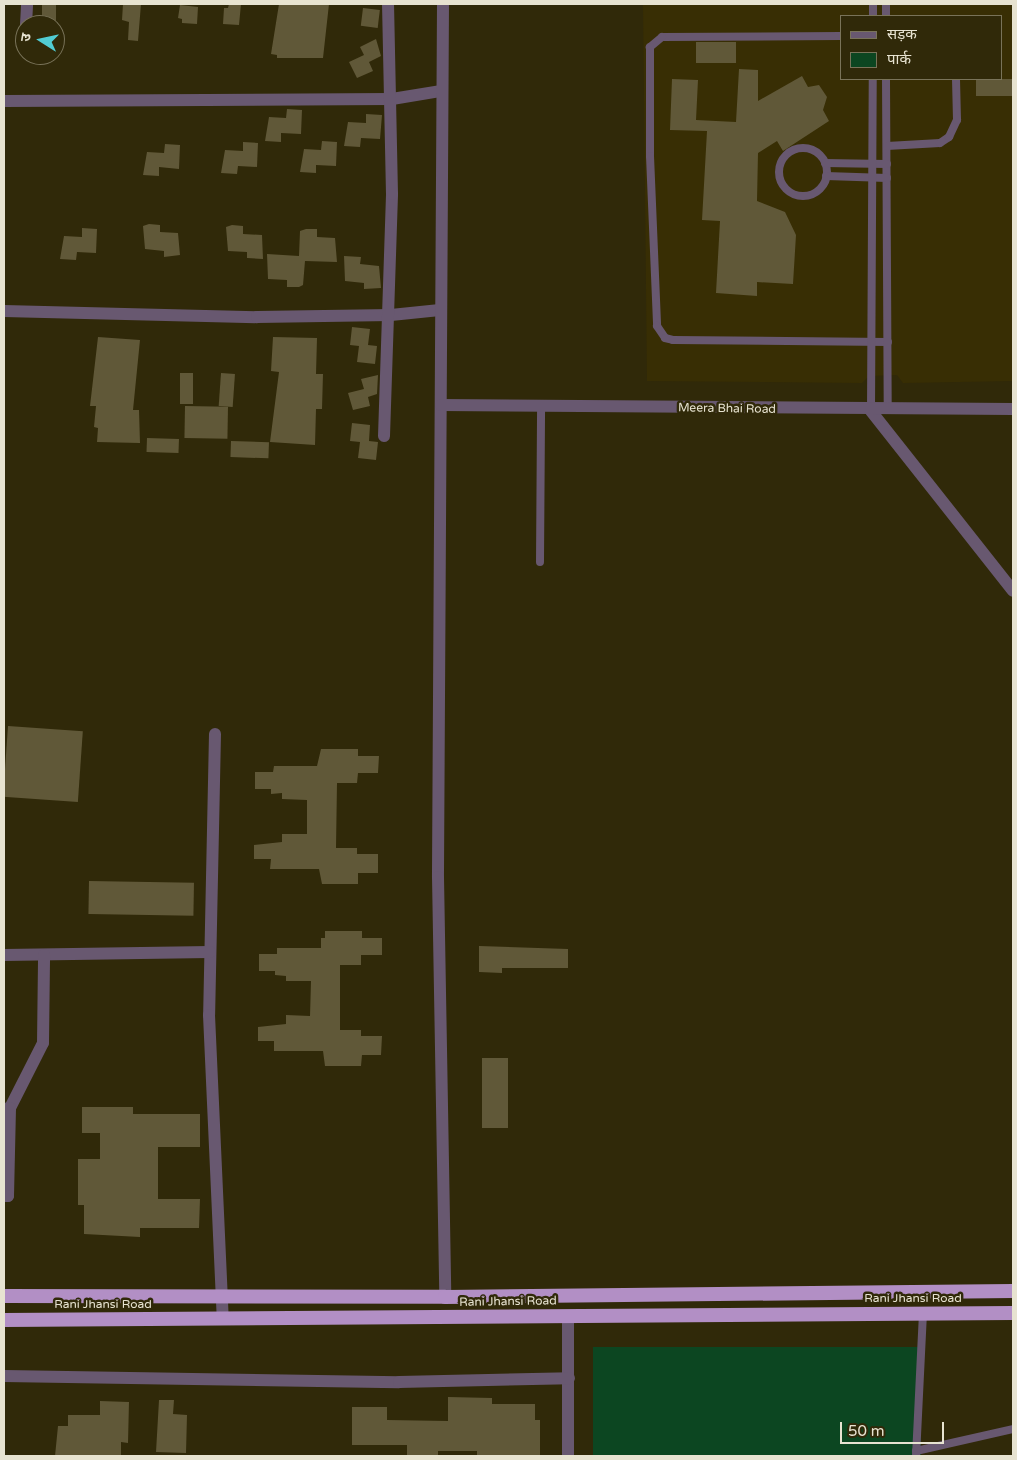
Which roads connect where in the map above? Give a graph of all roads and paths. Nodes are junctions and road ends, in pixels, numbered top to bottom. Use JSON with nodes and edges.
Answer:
{"nodes":[{"id":1,"x":388,"y":4,"type":"edge"},
{"id":2,"x":442,"y":4,"type":"edge"},
{"id":3,"x":840,"y":36,"type":"edge"},
{"id":4,"x":872,"y":80,"type":"edge"},
{"id":5,"x":886,"y":80,"type":"edge"},
{"id":6,"x":956,"y":80,"type":"edge"},
{"id":7,"x":441,"y":91,"type":"junction"},
{"id":8,"x":392,"y":98,"type":"junction"},
{"id":9,"x":4,"y":101,"type":"edge"},
{"id":10,"x":872,"y":140,"type":"junction"},
{"id":11,"x":887,"y":143,"type":"junction"},
{"id":12,"x":825,"y":163,"type":"junction"},
{"id":13,"x":872,"y":164,"type":"junction"},
{"id":14,"x":887,"y":164,"type":"junction"},
{"id":15,"x":826,"y":176,"type":"junction"},
{"id":16,"x":872,"y":177,"type":"junction"},
{"id":17,"x":887,"y":178,"type":"junction"},
{"id":18,"x":440,"y":310,"type":"junction"},
{"id":19,"x":4,"y":311,"type":"edge"},
{"id":20,"x":391,"y":315,"type":"junction"},
{"id":21,"x":870,"y":342,"type":"junction"},
{"id":22,"x":888,"y":342,"type":"junction"},
{"id":23,"x":442,"y":405,"type":"junction"},
{"id":24,"x":541,"y":406,"type":"junction"},
{"id":25,"x":1013,"y":409,"type":"edge"},
{"id":26,"x":870,"y":410,"type":"junction"},
{"id":27,"x":888,"y":410,"type":"junction"},
{"id":28,"x":384,"y":436,"type":"dead end"},
{"id":29,"x":540,"y":562,"type":"dead end"},
{"id":30,"x":1013,"y":591,"type":"edge"},
{"id":31,"x":215,"y":734,"type":"dead end"},
{"id":32,"x":210,"y":952,"type":"junction"},
{"id":33,"x":44,"y":955,"type":"junction"},
{"id":34,"x":4,"y":956,"type":"edge"},
{"id":35,"x":7,"y":1108,"type":"edge"},
{"id":36,"x":4,"y":1196,"type":"edge"},
{"id":37,"x":1013,"y":1292,"type":"edge"},
{"id":38,"x":4,"y":1296,"type":"edge"},
{"id":39,"x":220,"y":1296,"type":"junction"},
{"id":40,"x":444,"y":1297,"type":"junction"},
{"id":41,"x":1013,"y":1313,"type":"edge"},
{"id":42,"x":923,"y":1314,"type":"junction"},
{"id":43,"x":568,"y":1316,"type":"junction"},
{"id":44,"x":223,"y":1319,"type":"junction"},
{"id":45,"x":4,"y":1320,"type":"edge"},
{"id":46,"x":4,"y":1376,"type":"edge"},
{"id":47,"x":569,"y":1378,"type":"junction"},
{"id":48,"x":1013,"y":1429,"type":"edge"},
{"id":49,"x":916,"y":1453,"type":"edge"},
{"id":50,"x":568,"y":1456,"type":"edge"}],
"edges":[{"from":1,"to":8,"type":"street"},
{"from":2,"to":7,"type":"street"},
{"from":3,"to":21,"type":"lane"},
{"from":4,"to":10,"type":"lane"},
{"from":5,"to":11,"type":"lane"},
{"from":6,"to":11,"type":"lane"},
{"from":7,"to":8,"type":"street"},
{"from":7,"to":18,"type":"street"},
{"from":8,"to":9,"type":"street"},
{"from":8,"to":20,"type":"street"},
{"from":10,"to":11,"type":"lane"},
{"from":10,"to":13,"type":"lane"},
{"from":11,"to":14,"type":"lane"},
{"from":12,"to":13,"type":"lane"},
{"from":12,"to":15,"type":"lane"},
{"from":12,"to":15,"type":"lane"},
{"from":13,"to":14,"type":"lane"},
{"from":13,"to":16,"type":"lane"},
{"from":14,"to":17,"type":"lane"},
{"from":15,"to":16,"type":"lane"},
{"from":16,"to":17,"type":"lane"},
{"from":16,"to":21,"type":"lane"},
{"from":17,"to":22,"type":"lane"},
{"from":18,"to":20,"type":"street"},
{"from":18,"to":23,"type":"street"},
{"from":19,"to":20,"type":"street"},
{"from":20,"to":28,"type":"street"},
{"from":21,"to":22,"type":"lane"},
{"from":21,"to":26,"type":"lane"},
{"from":22,"to":27,"type":"lane"},
{"from":23,"to":24,"type":"street","name":"Meera Bhai Road"},
{"from":23,"to":40,"type":"street"},
{"from":24,"to":26,"type":"street","name":"Meera Bhai Road"},
{"from":24,"to":29,"type":"lane"},
{"from":25,"to":27,"type":"street","name":"Meera Bhai Road"},
{"from":26,"to":27,"type":"street","name":"Meera Bhai Road"},
{"from":26,"to":30,"type":"street"},
{"from":31,"to":32,"type":"street"},
{"from":32,"to":33,"type":"street"},
{"from":32,"to":39,"type":"street"},
{"from":33,"to":34,"type":"street"},
{"from":33,"to":35,"type":"street"},
{"from":35,"to":36,"type":"street"},
{"from":37,"to":40,"type":"highway","name":"Rani Jhansi Road"},
{"from":38,"to":39,"type":"highway","name":"Rani Jhansi Road"},
{"from":39,"to":40,"type":"highway","name":"Rani Jhansi Road"},
{"from":39,"to":44,"type":"street"},
{"from":41,"to":42,"type":"highway","name":"Rani Jhansi Road"},
{"from":42,"to":43,"type":"highway","name":"Rani Jhansi Road"},
{"from":42,"to":49,"type":"lane"},
{"from":43,"to":44,"type":"highway","name":"Rani Jhansi Road"},
{"from":43,"to":47,"type":"street"},
{"from":44,"to":45,"type":"highway","name":"Rani Jhansi Road"},
{"from":46,"to":47,"type":"street"},
{"from":47,"to":50,"type":"street"},
{"from":48,"to":49,"type":"lane"}]}
